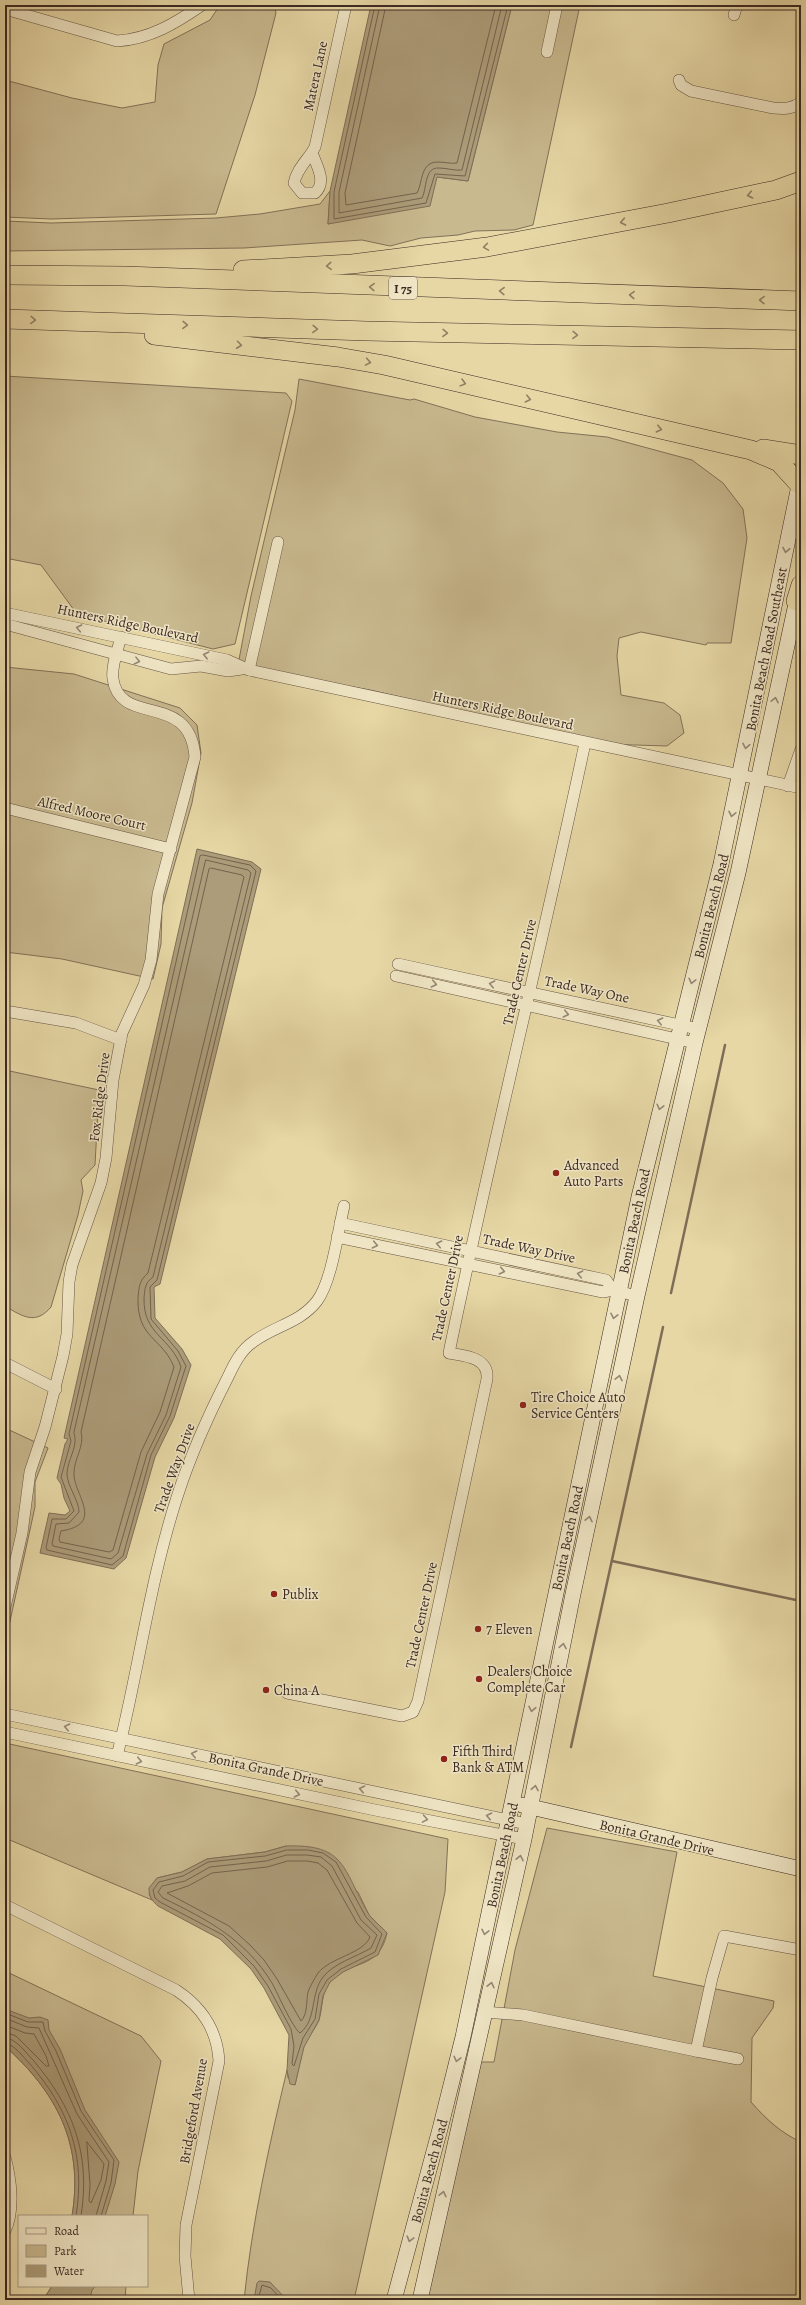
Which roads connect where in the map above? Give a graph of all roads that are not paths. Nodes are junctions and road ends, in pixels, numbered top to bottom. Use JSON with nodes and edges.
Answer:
{"nodes":[{"id":1,"x":202,"y":5,"type":"edge"},
{"id":2,"x":346,"y":5,"type":"edge"},
{"id":3,"x":557,"y":5,"type":"edge"},
{"id":4,"x":5,"y":8,"type":"edge"},
{"id":5,"x":547,"y":52,"type":"dead end"},
{"id":6,"x":679,"y":80,"type":"dead end"},
{"id":7,"x":801,"y":102,"type":"edge"},
{"id":8,"x":312,"y":153,"type":"dead end"},
{"id":9,"x":801,"y":181,"type":"edge"},
{"id":10,"x":801,"y":186,"type":"edge"},
{"id":11,"x":776,"y":190,"type":"junction"},
{"id":12,"x":5,"y":275,"type":"edge"},
{"id":13,"x":125,"y":276,"type":"junction"},
{"id":14,"x":801,"y":301,"type":"edge"},
{"id":15,"x":5,"y":320,"type":"edge"},
{"id":16,"x":62,"y":321,"type":"junction"},
{"id":17,"x":801,"y":340,"type":"edge"},
{"id":18,"x":752,"y":450,"type":"junction"},
{"id":19,"x":801,"y":455,"type":"edge"},
{"id":20,"x":800,"y":480,"type":"edge"},
{"id":21,"x":278,"y":542,"type":"dead end"},
{"id":22,"x":801,"y":579,"type":"edge"},
{"id":23,"x":799,"y":593,"type":"edge"},
{"id":24,"x":5,"y":613,"type":"edge"},
{"id":25,"x":5,"y":624,"type":"edge"},
{"id":26,"x":121,"y":637,"type":"junction"},
{"id":27,"x":117,"y":656,"type":"junction"},
{"id":28,"x":246,"y":669,"type":"junction"},
{"id":29,"x":585,"y":743,"type":"junction"},
{"id":30,"x":801,"y":749,"type":"edge"},
{"id":31,"x":740,"y":776,"type":"junction"},
{"id":32,"x":758,"y":779,"type":"junction"},
{"id":33,"x":788,"y":786,"type":"junction"},
{"id":34,"x":801,"y":788,"type":"edge"},
{"id":35,"x":5,"y":808,"type":"edge"},
{"id":36,"x":172,"y":848,"type":"junction"},
{"id":37,"x":398,"y":964,"type":"dead end"},
{"id":38,"x":396,"y":976,"type":"dead end"},
{"id":39,"x":531,"y":992,"type":"junction"},
{"id":40,"x":528,"y":1005,"type":"junction"},
{"id":41,"x":5,"y":1011,"type":"edge"},
{"id":42,"x":679,"y":1032,"type":"junction"},
{"id":43,"x":697,"y":1036,"type":"junction"},
{"id":44,"x":121,"y":1040,"type":"junction"},
{"id":45,"x":344,"y":1206,"type":"dead end"},
{"id":46,"x":340,"y":1223,"type":"junction"},
{"id":47,"x":337,"y":1237,"type":"junction"},
{"id":48,"x":470,"y":1250,"type":"junction"},
{"id":49,"x":467,"y":1264,"type":"junction"},
{"id":50,"x":616,"y":1290,"type":"junction"},
{"id":51,"x":637,"y":1296,"type":"junction"},
{"id":52,"x":5,"y":1363,"type":"edge"},
{"id":53,"x":56,"y":1389,"type":"junction"},
{"id":54,"x":5,"y":1607,"type":"edge"},
{"id":55,"x":287,"y":1693,"type":"dead end"},
{"id":56,"x":5,"y":1714,"type":"edge"},
{"id":57,"x":5,"y":1732,"type":"edge"},
{"id":58,"x":122,"y":1739,"type":"junction"},
{"id":59,"x":118,"y":1756,"type":"junction"},
{"id":60,"x":513,"y":1803,"type":"junction"},
{"id":61,"x":531,"y":1807,"type":"junction"},
{"id":62,"x":510,"y":1820,"type":"junction"},
{"id":63,"x":527,"y":1824,"type":"junction"},
{"id":64,"x":506,"y":1836,"type":"junction"},
{"id":65,"x":524,"y":1840,"type":"junction"},
{"id":66,"x":801,"y":1869,"type":"edge"},
{"id":67,"x":5,"y":1905,"type":"edge"},
{"id":68,"x":801,"y":1950,"type":"edge"},
{"id":69,"x":484,"y":2012,"type":"junction"},
{"id":70,"x":696,"y":2051,"type":"junction"},
{"id":71,"x":738,"y":2059,"type":"dead end"},
{"id":72,"x":5,"y":2157,"type":"edge"},
{"id":73,"x":5,"y":2231,"type":"edge"},
{"id":74,"x":188,"y":2300,"type":"edge"},
{"id":75,"x":394,"y":2300,"type":"edge"},
{"id":76,"x":420,"y":2300,"type":"edge"}],
"edges":[{"from":1,"to":4,"type":"street"},
{"from":2,"to":8,"type":"street","name":"Matera Lane"},
{"from":3,"to":5,"type":"street"},
{"from":6,"to":7,"type":"street"},
{"from":9,"to":11,"type":"highway"},
{"from":10,"to":11,"type":"highway"},
{"from":11,"to":13,"type":"highway","one_way":true},
{"from":12,"to":13,"type":"highway","number":"I 75"},
{"from":14,"to":13,"type":"highway","number":"I 75","one_way":true},
{"from":15,"to":16,"type":"highway","one_way":true},
{"from":16,"to":17,"type":"highway","one_way":true},
{"from":16,"to":18,"type":"highway","one_way":true},
{"from":18,"to":19,"type":"highway"},
{"from":18,"to":20,"type":"highway"},
{"from":20,"to":31,"type":"street","name":"Bonita Beach Road Southeast","one_way":true},
{"from":21,"to":28,"type":"street"},
{"from":22,"to":23,"type":"street","name":"Bonita Beach Road Southeast"},
{"from":32,"to":23,"type":"street","name":"Bonita Beach Road Southeast","one_way":true},
{"from":26,"to":24,"type":"street","name":"Hunters Ridge Boulevard","one_way":true},
{"from":25,"to":27,"type":"street","name":"Hunters Ridge Boulevard"},
{"from":26,"to":27,"type":"street","name":"Fox Ridge Drive"},
{"from":28,"to":26,"type":"street","name":"Hunters Ridge Boulevard","one_way":true},
{"from":27,"to":28,"type":"street","name":"Hunters Ridge Boulevard","one_way":true},
{"from":27,"to":36,"type":"street","name":"Fox Ridge Drive"},
{"from":28,"to":29,"type":"street","name":"Hunters Ridge Boulevard"},
{"from":29,"to":31,"type":"street","name":"Hunters Ridge Boulevard"},
{"from":29,"to":39,"type":"street","name":"Trade Center Drive"},
{"from":30,"to":33,"type":"street"},
{"from":31,"to":32,"type":"street","name":"Hunters Ridge Boulevard"},
{"from":31,"to":42,"type":"street","name":"Bonita Beach Road","one_way":true},
{"from":32,"to":33,"type":"street","name":"Hunters Ridge Boulevard"},
{"from":32,"to":43,"type":"street","name":"Bonita Beach Road"},
{"from":33,"to":34,"type":"street","name":"Hunters Ridge Boulevard"},
{"from":35,"to":36,"type":"street","name":"Alfred Moore Court"},
{"from":36,"to":44,"type":"street","name":"Fox Ridge Drive"},
{"from":39,"to":37,"type":"street","name":"Trade Way One","one_way":true},
{"from":38,"to":40,"type":"street","name":"Trade Way One","one_way":true},
{"from":39,"to":40,"type":"street","name":"Trade Center Drive"},
{"from":42,"to":39,"type":"street","name":"Trade Way One","one_way":true},
{"from":40,"to":42,"type":"street","name":"Trade Way One","one_way":true},
{"from":40,"to":48,"type":"street","name":"Trade Center Drive"},
{"from":41,"to":44,"type":"street"},
{"from":42,"to":43,"type":"street","name":"Trade Way One"},
{"from":42,"to":50,"type":"street","name":"Bonita Beach Road","one_way":true},
{"from":43,"to":51,"type":"street","name":"Bonita Beach Road"},
{"from":44,"to":53,"type":"street","name":"Fox Ridge Drive"},
{"from":45,"to":46,"type":"street","name":"Trade Way Drive"},
{"from":46,"to":47,"type":"street","name":"Trade Way Drive"},
{"from":48,"to":46,"type":"street","name":"Trade Way Drive","one_way":true},
{"from":47,"to":49,"type":"street","name":"Trade Way Drive","one_way":true},
{"from":47,"to":58,"type":"street","name":"Trade Way Drive"},
{"from":48,"to":49,"type":"street","name":"Trade Center Drive"},
{"from":50,"to":48,"type":"street","name":"Trade Way Drive","one_way":true},
{"from":49,"to":50,"type":"street","name":"Trade Way Drive","one_way":true},
{"from":49,"to":55,"type":"street","name":"Trade Center Drive"},
{"from":50,"to":51,"type":"street","name":"Trade Way Drive"},
{"from":50,"to":60,"type":"street","name":"Bonita Beach Road","one_way":true},
{"from":61,"to":51,"type":"street","name":"Bonita Beach Road","one_way":true},
{"from":52,"to":53,"type":"street"},
{"from":53,"to":54,"type":"street","name":"Fox Ridge Drive"},
{"from":58,"to":56,"type":"street","name":"Bonita Grande Drive","one_way":true},
{"from":57,"to":59,"type":"street","name":"Bonita Grande Drive"},
{"from":58,"to":59,"type":"street","name":"Trade Way Drive"},
{"from":62,"to":58,"type":"street","name":"Bonita Grande Drive","one_way":true},
{"from":59,"to":64,"type":"street","name":"Bonita Grande Drive","one_way":true},
{"from":60,"to":61,"type":"street","name":"Bonita Grande Drive"},
{"from":60,"to":62,"type":"street","name":"Bonita Beach Road"},
{"from":61,"to":63,"type":"street","name":"Bonita Beach Road"},
{"from":61,"to":66,"type":"street","name":"Bonita Grande Drive"},
{"from":62,"to":63,"type":"street","name":"Bonita Grande Drive"},
{"from":62,"to":64,"type":"street","name":"Bonita Beach Road"},
{"from":63,"to":65,"type":"street","name":"Bonita Beach Road"},
{"from":64,"to":65,"type":"street","name":"Bonita Grande Drive"},
{"from":64,"to":75,"type":"street","name":"Bonita Beach Road","one_way":true},
{"from":69,"to":65,"type":"street","name":"Bonita Beach Road","one_way":true},
{"from":67,"to":74,"type":"street","name":"Bridgeford Avenue"},
{"from":68,"to":70,"type":"street"},
{"from":69,"to":70,"type":"street"},
{"from":76,"to":69,"type":"street","name":"Bonita Beach Road","one_way":true},
{"from":70,"to":71,"type":"street"},
{"from":72,"to":73,"type":"street"}]}
